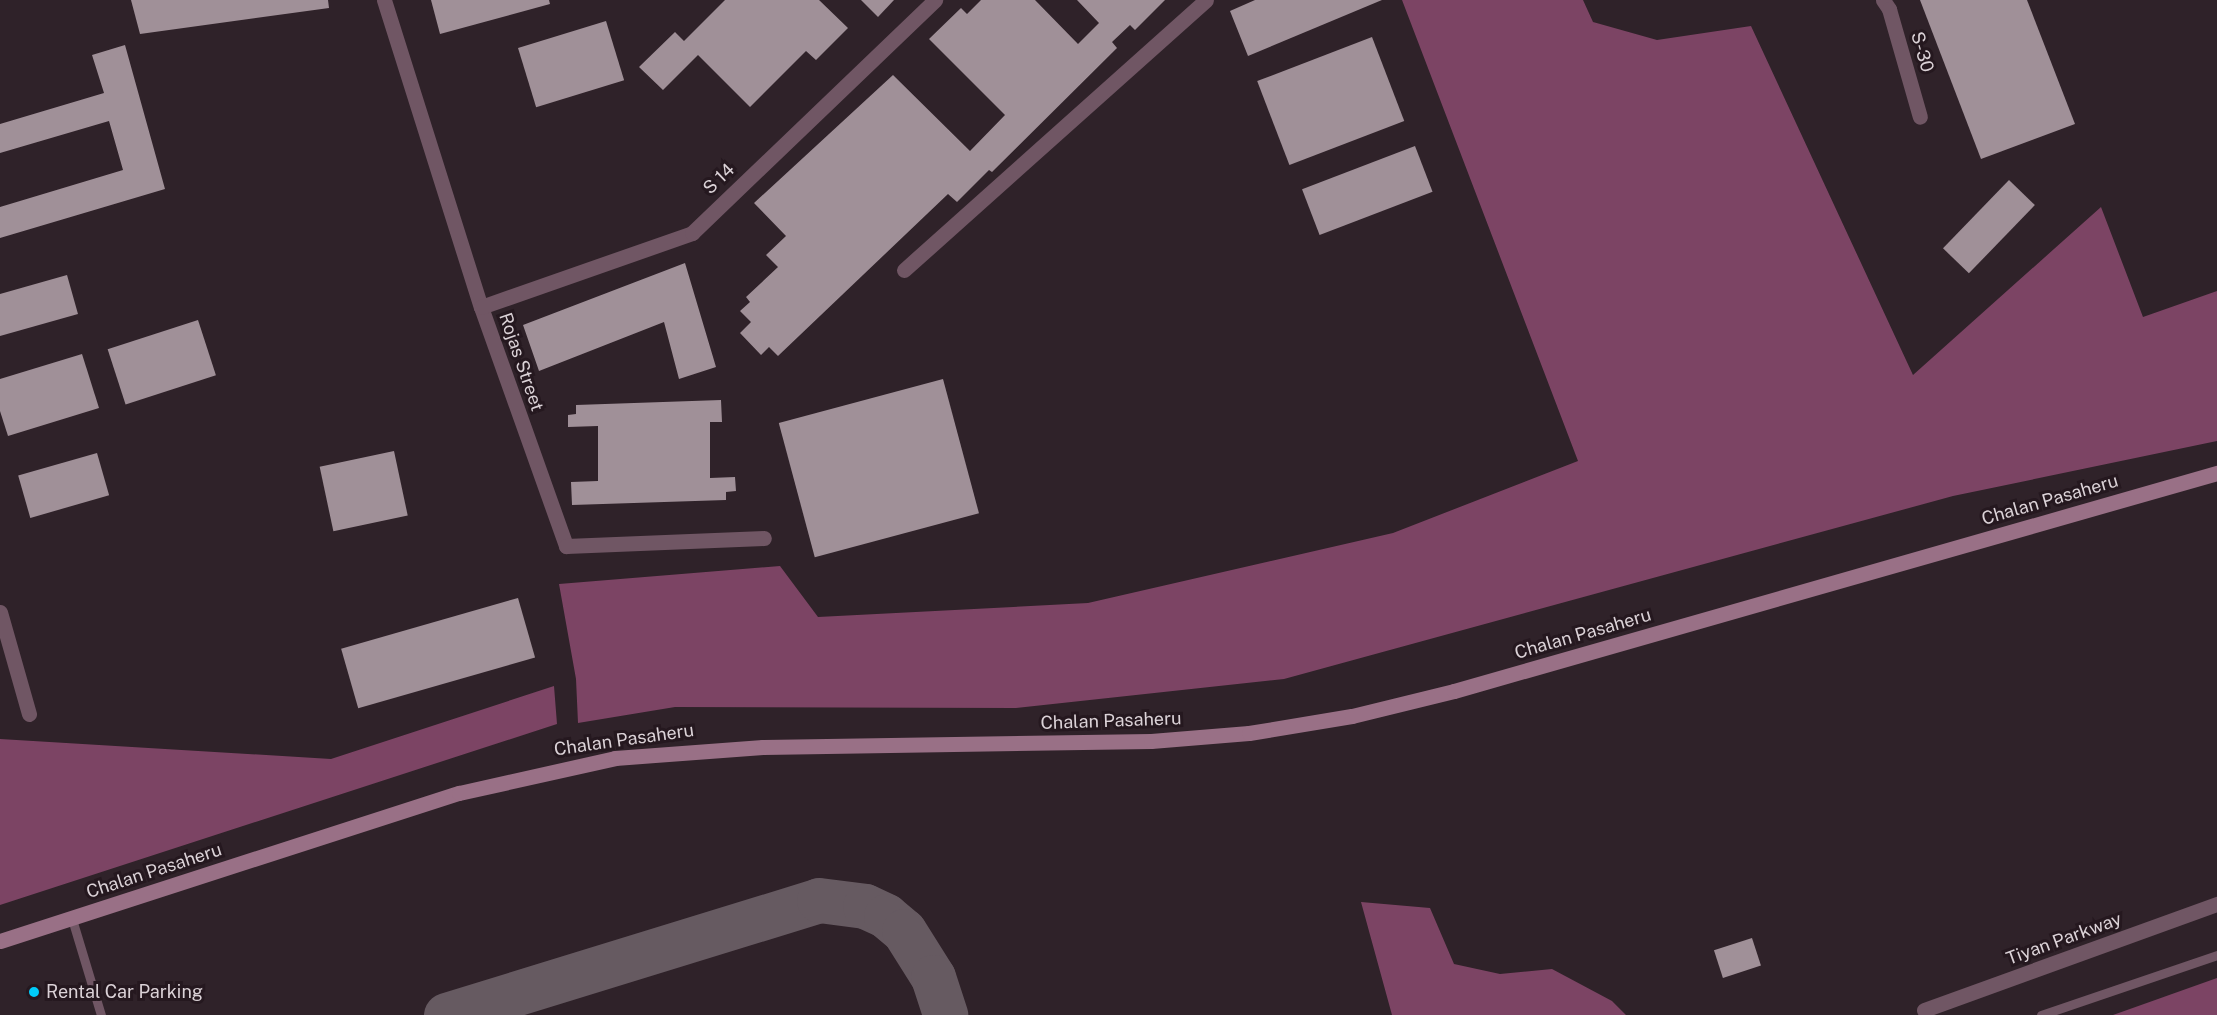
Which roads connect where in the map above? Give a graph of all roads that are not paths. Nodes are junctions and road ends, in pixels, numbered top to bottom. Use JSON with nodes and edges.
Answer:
{"nodes":[{"id":1,"x":384,"y":0,"type":"edge"},
{"id":2,"x":935,"y":0,"type":"edge"},
{"id":3,"x":1206,"y":0,"type":"edge"},
{"id":4,"x":1883,"y":0,"type":"edge"},
{"id":5,"x":1920,"y":117,"type":"dead end"},
{"id":6,"x":904,"y":270,"type":"dead end"},
{"id":7,"x":481,"y":307,"type":"junction"},
{"id":8,"x":2217,"y":473,"type":"edge"},
{"id":9,"x":764,"y":538,"type":"dead end"},
{"id":10,"x":0,"y":612,"type":"edge"},
{"id":11,"x":28,"y":714,"type":"dead end"},
{"id":12,"x":2217,"y":904,"type":"edge"},
{"id":13,"x":72,"y":919,"type":"junction"},
{"id":14,"x":0,"y":941,"type":"edge"},
{"id":15,"x":2217,"y":955,"type":"edge"},
{"id":16,"x":1924,"y":1010,"type":"dead end"},
{"id":17,"x":101,"y":1015,"type":"edge"},
{"id":18,"x":2041,"y":1015,"type":"edge"}],
"edges":[{"from":1,"to":7,"type":"street","name":"Rojas Street"},
{"from":2,"to":7,"type":"street","name":"S 14"},
{"from":3,"to":6,"type":"street"},
{"from":4,"to":5,"type":"street","name":"S-30"},
{"from":7,"to":9,"type":"street","name":"Rojas Street"},
{"from":8,"to":13,"type":"main road","name":"Chalan Pasaheru"},
{"from":10,"to":11,"type":"street"},
{"from":12,"to":16,"type":"street","name":"Tiyan Parkway"},
{"from":13,"to":14,"type":"main road","name":"Chalan Pasaheru"},
{"from":13,"to":17,"type":"lane"},
{"from":15,"to":18,"type":"lane"}]}
